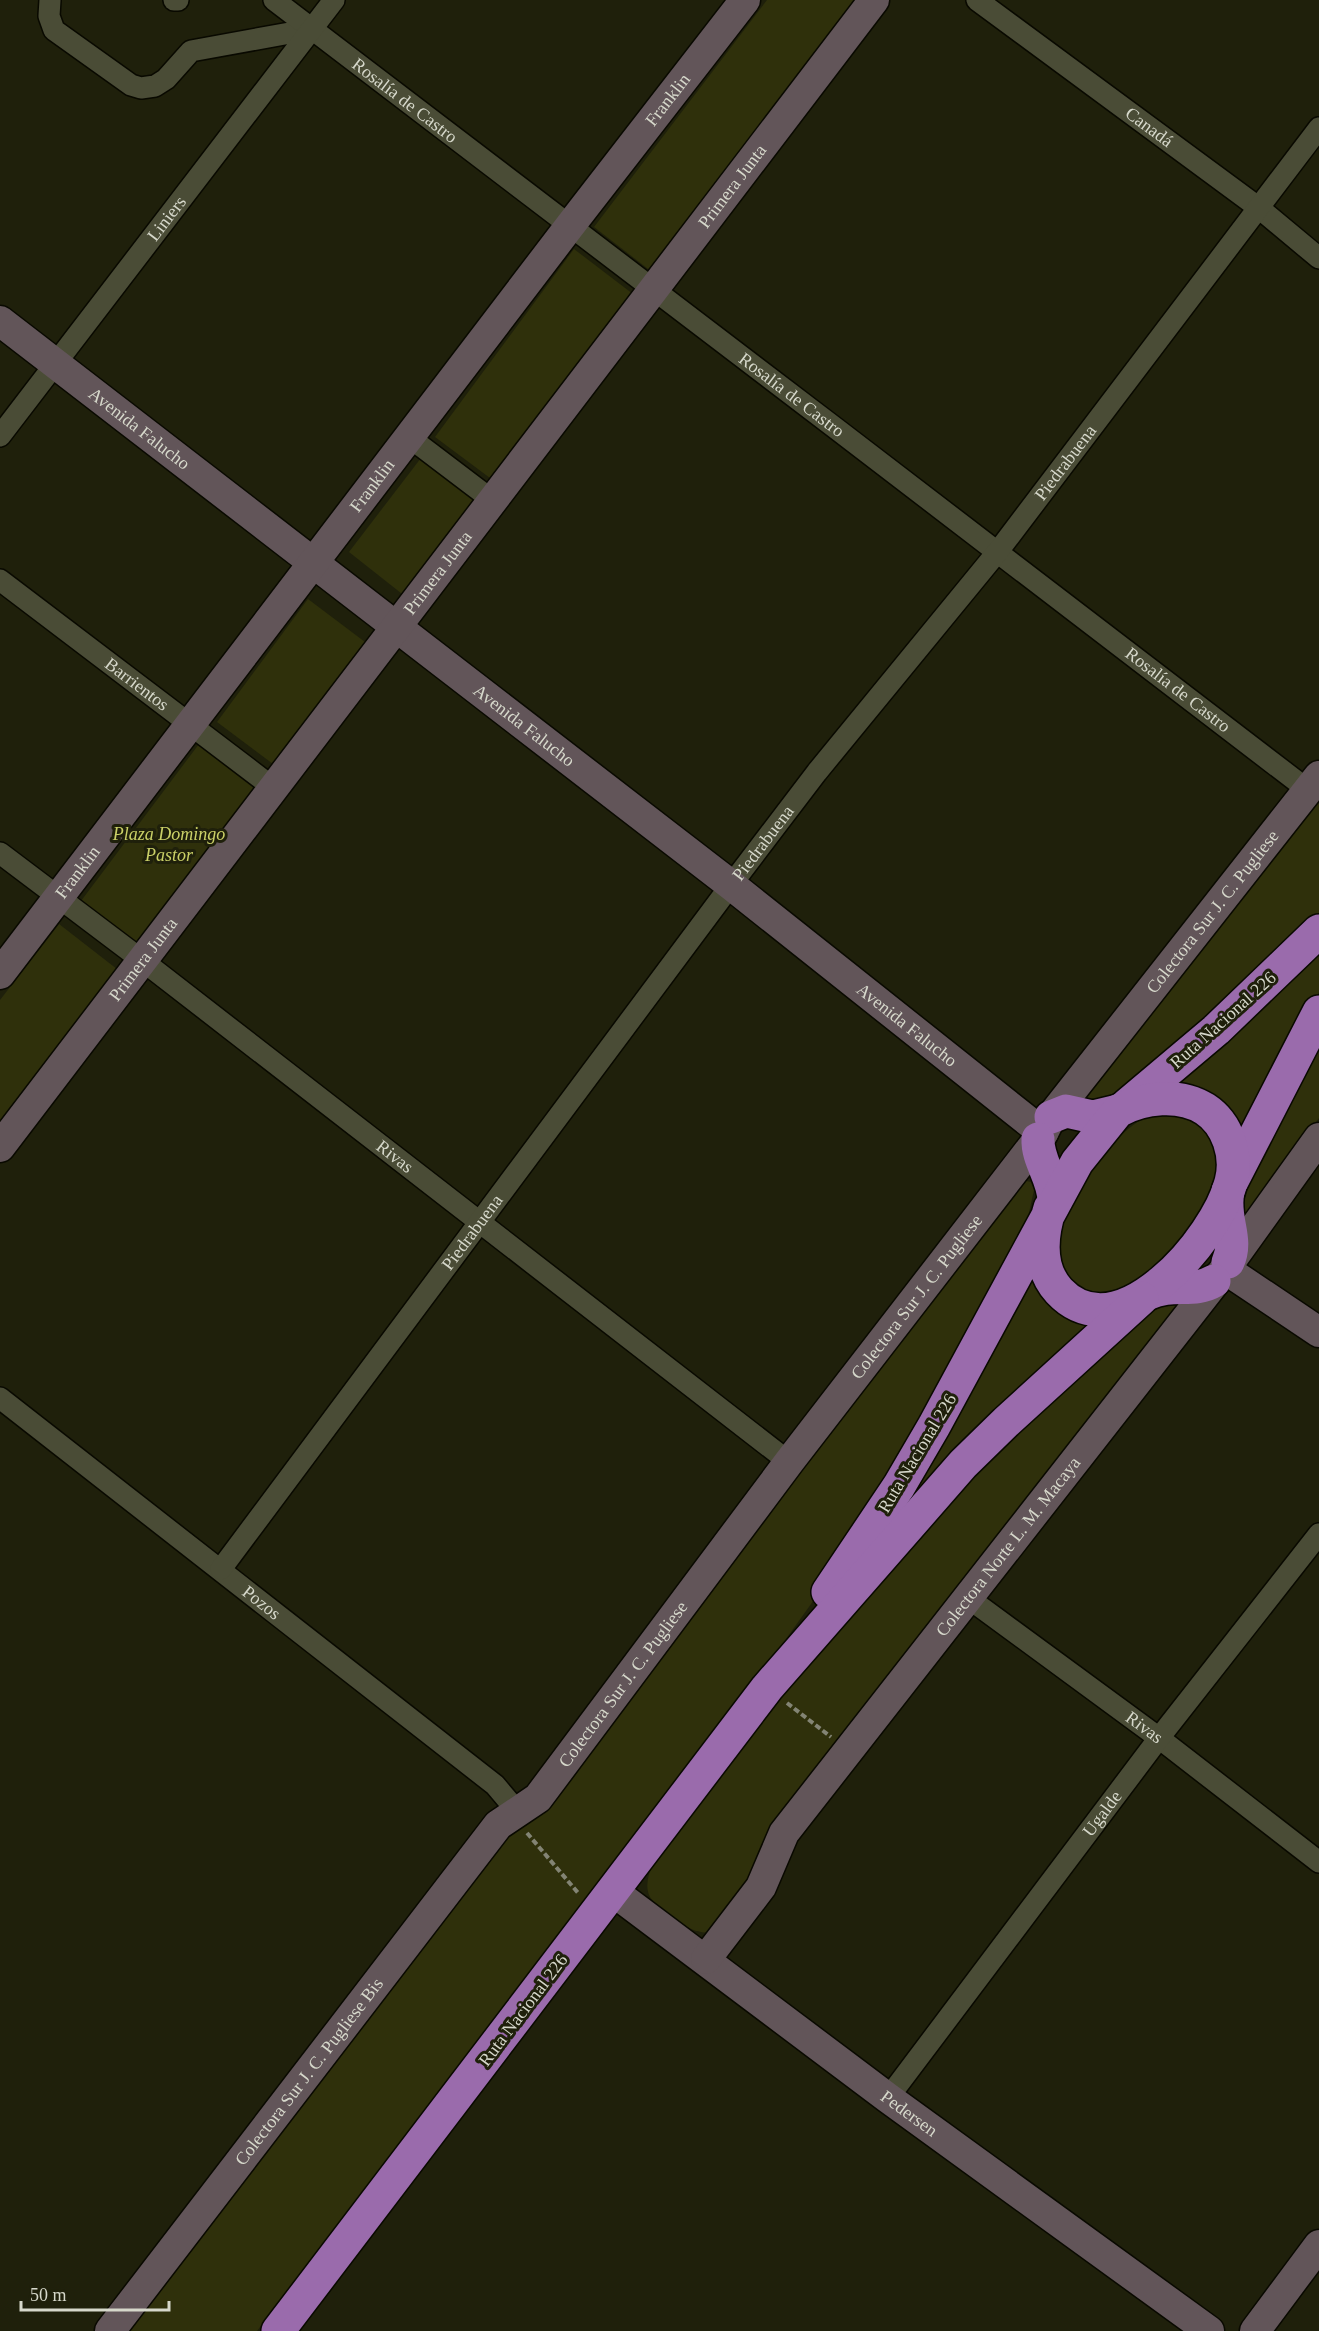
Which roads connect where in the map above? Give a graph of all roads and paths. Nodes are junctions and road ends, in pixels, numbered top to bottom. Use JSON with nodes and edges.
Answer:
{"nodes":[{"id":1,"x":50,"y":0,"type":"edge"},
{"id":2,"x":274,"y":0,"type":"edge"},
{"id":3,"x":334,"y":0,"type":"edge"},
{"id":4,"x":745,"y":0,"type":"edge"},
{"id":5,"x":874,"y":0,"type":"edge"},
{"id":6,"x":977,"y":0,"type":"edge"},
{"id":7,"x":312,"y":29,"type":"junction"},
{"id":8,"x":1319,"y":128,"type":"edge"},
{"id":9,"x":1258,"y":208,"type":"junction"},
{"id":10,"x":569,"y":227,"type":"junction"},
{"id":11,"x":1319,"y":258,"type":"edge"},
{"id":12,"x":652,"y":291,"type":"junction"},
{"id":13,"x":0,"y":321,"type":"edge"},
{"id":14,"x":54,"y":365,"type":"junction"},
{"id":15,"x":0,"y":436,"type":"edge"},
{"id":16,"x":409,"y":437,"type":"junction"},
{"id":17,"x":492,"y":500,"type":"junction"},
{"id":18,"x":999,"y":550,"type":"junction"},
{"id":19,"x":313,"y":564,"type":"junction"},
{"id":20,"x":0,"y":580,"type":"edge"},
{"id":21,"x":395,"y":627,"type":"junction"},
{"id":22,"x":189,"y":725,"type":"junction"},
{"id":23,"x":1313,"y":783,"type":"edge"},
{"id":24,"x":275,"y":789,"type":"junction"},
{"id":25,"x":0,"y":853,"type":"edge"},
{"id":26,"x":731,"y":885,"type":"junction"},
{"id":27,"x":58,"y":898,"type":"junction"},
{"id":28,"x":1319,"y":931,"type":"edge"},
{"id":29,"x":142,"y":961,"type":"junction"},
{"id":30,"x":0,"y":974,"type":"edge"},
{"id":31,"x":1319,"y":1012,"type":"edge"},
{"id":32,"x":1121,"y":1109,"type":"junction"},
{"id":33,"x":1044,"y":1130,"type":"junction"},
{"id":34,"x":1319,"y":1138,"type":"edge"},
{"id":35,"x":0,"y":1147,"type":"edge"},
{"id":36,"x":1230,"y":1185,"type":"junction"},
{"id":37,"x":1052,"y":1205,"type":"junction"},
{"id":38,"x":481,"y":1223,"type":"junction"},
{"id":39,"x":1222,"y":1271,"type":"junction"},
{"id":40,"x":1144,"y":1296,"type":"junction"},
{"id":41,"x":1319,"y":1332,"type":"edge"},
{"id":42,"x":0,"y":1398,"type":"edge"},
{"id":43,"x":789,"y":1462,"type":"junction"},
{"id":44,"x":1319,"y":1534,"type":"edge"},
{"id":45,"x":221,"y":1569,"type":"junction"},
{"id":46,"x":967,"y":1597,"type":"junction"},
{"id":47,"x":767,"y":1688,"type":"junction"},
{"id":48,"x":1159,"y":1738,"type":"junction"},
{"id":49,"x":849,"y":1751,"type":"junction"},
{"id":50,"x":512,"y":1815,"type":"junction"},
{"id":51,"x":1319,"y":1862,"type":"edge"},
{"id":52,"x":604,"y":1904,"type":"junction"},
{"id":53,"x":706,"y":1959,"type":"junction"},
{"id":54,"x":888,"y":2098,"type":"junction"},
{"id":55,"x":1319,"y":2245,"type":"edge"},
{"id":56,"x":110,"y":2331,"type":"edge"},
{"id":57,"x":278,"y":2331,"type":"edge"},
{"id":58,"x":1209,"y":2331,"type":"edge"},
{"id":59,"x":1255,"y":2331,"type":"edge"}],
"edges":[{"from":1,"to":7,"type":"street"},
{"from":2,"to":7,"type":"street","name":"Rosalía de Castro"},
{"from":3,"to":7,"type":"street","name":"Liniers"},
{"from":4,"to":10,"type":"main road","name":"Franklin"},
{"from":5,"to":12,"type":"main road","name":"Primera Junta"},
{"from":6,"to":9,"type":"street","name":"Canadá"},
{"from":7,"to":10,"type":"street","name":"Rosalía de Castro"},
{"from":7,"to":14,"type":"street","name":"Liniers"},
{"from":8,"to":9,"type":"street","name":"Piedrabuena"},
{"from":9,"to":11,"type":"street","name":"Canadá"},
{"from":9,"to":18,"type":"street","name":"Piedrabuena"},
{"from":10,"to":12,"type":"street","name":"Rosalía de Castro"},
{"from":10,"to":16,"type":"main road","name":"Franklin"},
{"from":12,"to":17,"type":"main road","name":"Primera Junta"},
{"from":12,"to":18,"type":"street","name":"Rosalía de Castro"},
{"from":13,"to":14,"type":"main road","name":"Avenida Falucho"},
{"from":14,"to":15,"type":"street","name":"Liniers"},
{"from":14,"to":19,"type":"main road","name":"Avenida Falucho"},
{"from":16,"to":17,"type":"street"},
{"from":16,"to":19,"type":"main road","name":"Franklin"},
{"from":17,"to":21,"type":"main road","name":"Primera Junta"},
{"from":18,"to":23,"type":"street","name":"Rosalía de Castro"},
{"from":18,"to":26,"type":"street","name":"Piedrabuena"},
{"from":19,"to":21,"type":"main road","name":"Avenida Falucho"},
{"from":19,"to":22,"type":"main road","name":"Franklin"},
{"from":20,"to":22,"type":"street","name":"Barrientos"},
{"from":21,"to":24,"type":"main road","name":"Primera Junta"},
{"from":21,"to":26,"type":"main road","name":"Avenida Falucho"},
{"from":22,"to":24,"type":"street","name":"Barrientos"},
{"from":22,"to":27,"type":"main road","name":"Franklin"},
{"from":23,"to":33,"type":"main road","name":"Colectora Sur J. C. Pugliese"},
{"from":24,"to":29,"type":"main road","name":"Primera Junta"},
{"from":25,"to":27,"type":"street","name":"Rivas"},
{"from":26,"to":33,"type":"main road","name":"Avenida Falucho"},
{"from":26,"to":38,"type":"street","name":"Piedrabuena"},
{"from":27,"to":29,"type":"street","name":"Rivas"},
{"from":27,"to":30,"type":"main road","name":"Franklin"},
{"from":28,"to":32,"type":"highway","name":"Ruta Nacional 226"},
{"from":29,"to":35,"type":"main road","name":"Primera Junta"},
{"from":29,"to":38,"type":"street","name":"Rivas"},
{"from":31,"to":36,"type":"highway","name":"Ruta Nacional 226"},
{"from":32,"to":33,"type":"highway"},
{"from":32,"to":36,"type":"highway","name":"Ruta Nacional 226"},
{"from":32,"to":37,"type":"highway","name":"Ruta Nacional 226"},
{"from":33,"to":37,"type":"highway"},
{"from":33,"to":43,"type":"main road","name":"Colectora Sur J. C. Pugliese"},
{"from":34,"to":39,"type":"main road","name":"Colectora Norte L. M. Macaya"},
{"from":36,"to":39,"type":"highway"},
{"from":36,"to":40,"type":"highway","name":"Ruta Nacional 226"},
{"from":37,"to":40,"type":"highway","name":"Ruta Nacional 226"},
{"from":37,"to":47,"type":"highway","name":"Ruta Nacional 226"},
{"from":38,"to":43,"type":"street","name":"Rivas"},
{"from":38,"to":45,"type":"street","name":"Piedrabuena"},
{"from":39,"to":40,"type":"highway"},
{"from":39,"to":41,"type":"main road"},
{"from":39,"to":46,"type":"main road","name":"Colectora Norte L. M. Macaya"},
{"from":40,"to":47,"type":"highway","name":"Ruta Nacional 226"},
{"from":42,"to":45,"type":"street","name":"Pozos"},
{"from":43,"to":50,"type":"main road","name":"Colectora Sur J. C. Pugliese"},
{"from":44,"to":48,"type":"street","name":"Ugalde"},
{"from":45,"to":50,"type":"street","name":"Pozos"},
{"from":46,"to":48,"type":"street","name":"Rivas"},
{"from":46,"to":49,"type":"main road","name":"Colectora Norte L. M. Macaya"},
{"from":47,"to":49,"type":"path"},
{"from":47,"to":52,"type":"highway","name":"Ruta Nacional 226"},
{"from":48,"to":51,"type":"street","name":"Rivas"},
{"from":48,"to":54,"type":"street","name":"Ugalde"},
{"from":49,"to":53,"type":"main road","name":"Colectora Norte L. M. Macaya"},
{"from":50,"to":52,"type":"path"},
{"from":50,"to":56,"type":"main road","name":"Colectora Sur J. C. Pugliese Bis"},
{"from":52,"to":53,"type":"main road","name":"Pedersen"},
{"from":52,"to":57,"type":"highway","name":"Ruta Nacional 226"},
{"from":53,"to":54,"type":"main road","name":"Pedersen"},
{"from":54,"to":58,"type":"main road","name":"Pedersen"},
{"from":55,"to":59,"type":"main road"}]}
